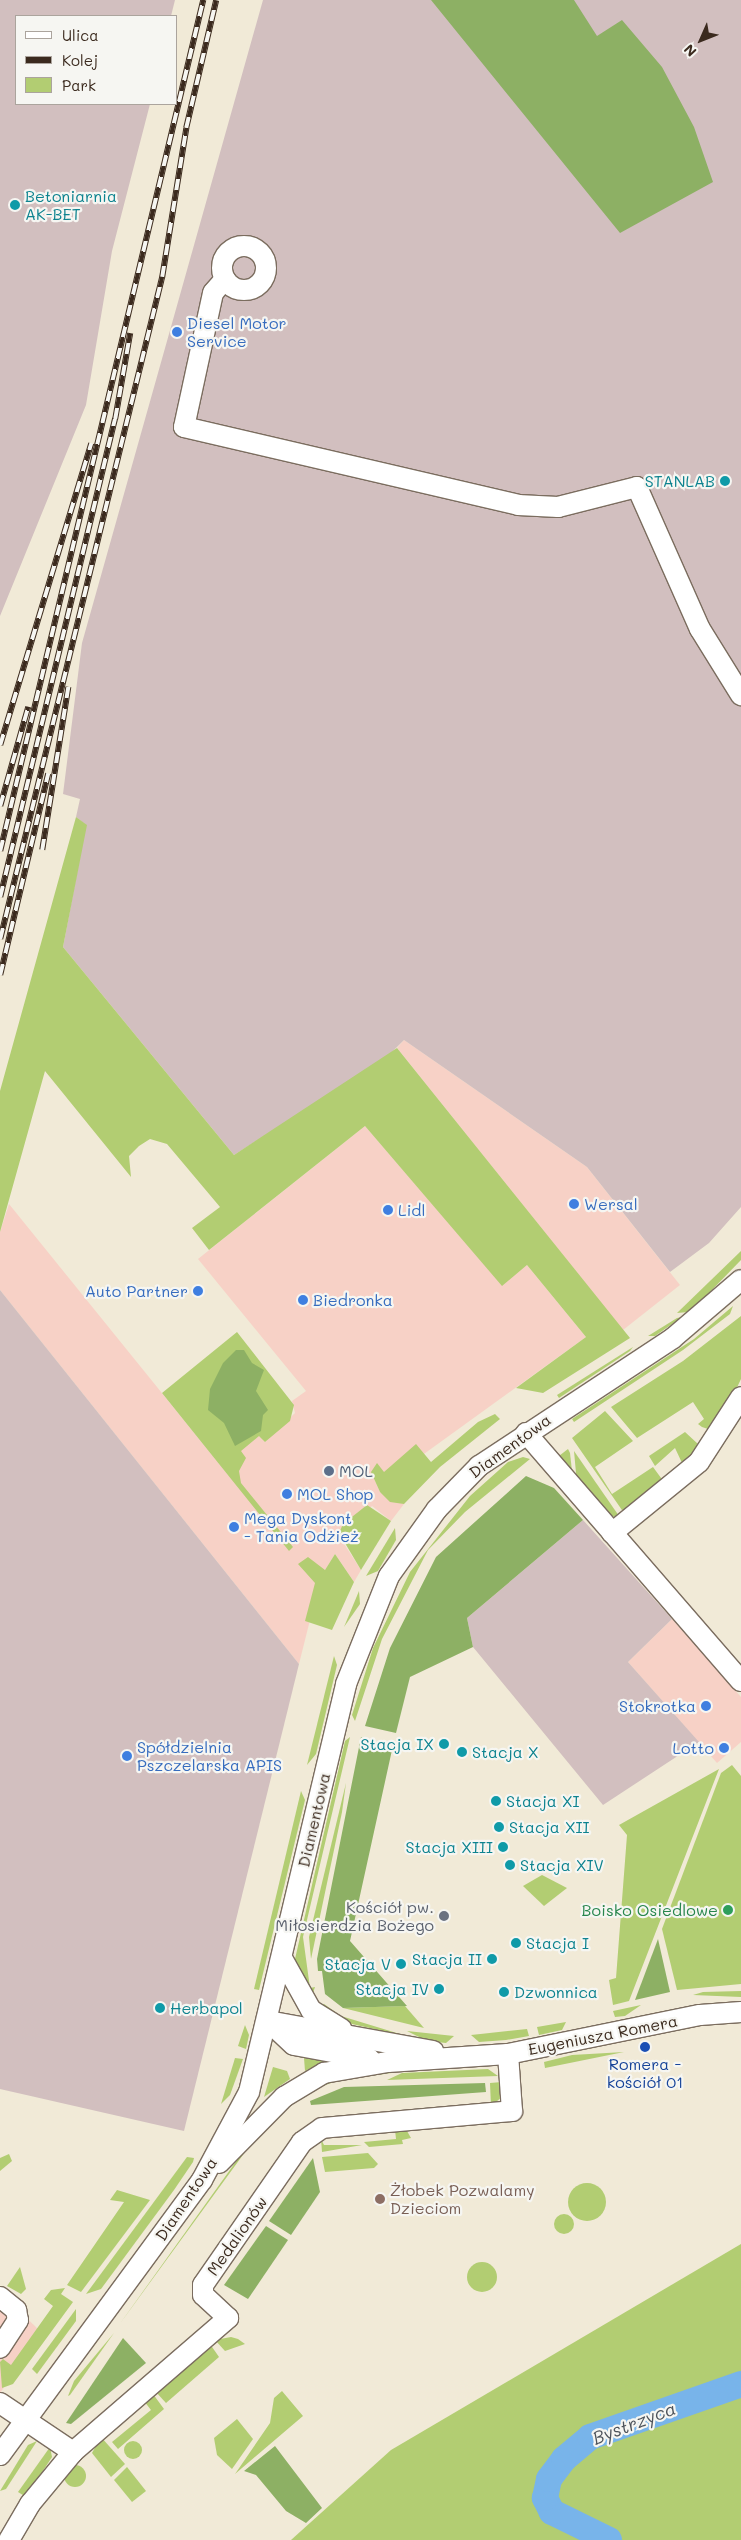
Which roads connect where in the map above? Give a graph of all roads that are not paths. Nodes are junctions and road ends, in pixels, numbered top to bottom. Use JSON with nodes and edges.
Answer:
{"nodes":[{"id":1,"x":225,"y":279,"type":"dead end"},
{"id":2,"x":741,"y":694,"type":"edge"},
{"id":3,"x":741,"y":1280,"type":"edge"},
{"id":4,"x":741,"y":1397,"type":"edge"},
{"id":5,"x":526,"y":1433,"type":"junction"},
{"id":6,"x":612,"y":1533,"type":"junction"},
{"id":7,"x":741,"y":1681,"type":"edge"},
{"id":8,"x":282,"y":1958,"type":"junction"},
{"id":9,"x":741,"y":2012,"type":"edge"},
{"id":10,"x":268,"y":2021,"type":"junction"},
{"id":11,"x":356,"y":2036,"type":"junction"},
{"id":12,"x":508,"y":2054,"type":"junction"},
{"id":13,"x":464,"y":2058,"type":"junction"},
{"id":14,"x":388,"y":2062,"type":"junction"},
{"id":15,"x":202,"y":2180,"type":"junction"},
{"id":16,"x":0,"y":2297,"type":"edge"},
{"id":17,"x":0,"y":2348,"type":"edge"},
{"id":18,"x":0,"y":2403,"type":"edge"},
{"id":19,"x":26,"y":2419,"type":"junction"},
{"id":20,"x":73,"y":2452,"type":"junction"},
{"id":21,"x":0,"y":2455,"type":"edge"},
{"id":22,"x":9,"y":2540,"type":"edge"}],
"edges":[{"from":1,"to":2,"type":"street"},
{"from":3,"to":5,"type":"street","name":"Diamentowa"},
{"from":4,"to":6,"type":"street"},
{"from":5,"to":6,"type":"street"},
{"from":5,"to":8,"type":"street","name":"Diamentowa"},
{"from":6,"to":7,"type":"street"},
{"from":8,"to":10,"type":"street","name":"Diamentowa"},
{"from":8,"to":11,"type":"street","name":"Eugeniusza Romera"},
{"from":9,"to":12,"type":"street","name":"Eugeniusza Romera"},
{"from":10,"to":11,"type":"street","name":"Eugeniusza Romera"},
{"from":10,"to":14,"type":"street","name":"Eugeniusza Romera"},
{"from":10,"to":15,"type":"street","name":"Diamentowa"},
{"from":11,"to":13,"type":"street","name":"Eugeniusza Romera"},
{"from":12,"to":13,"type":"street","name":"Eugeniusza Romera"},
{"from":12,"to":20,"type":"street","name":"Medalionów"},
{"from":13,"to":14,"type":"street","name":"Eugeniusza Romera"},
{"from":14,"to":15,"type":"street","name":"Eugeniusza Romera"},
{"from":15,"to":19,"type":"street","name":"Diamentowa"},
{"from":16,"to":17,"type":"street"},
{"from":18,"to":19,"type":"street"},
{"from":19,"to":20,"type":"street"},
{"from":19,"to":21,"type":"street","name":"Diamentowa"},
{"from":20,"to":22,"type":"street","name":"Medalionów"}]}
